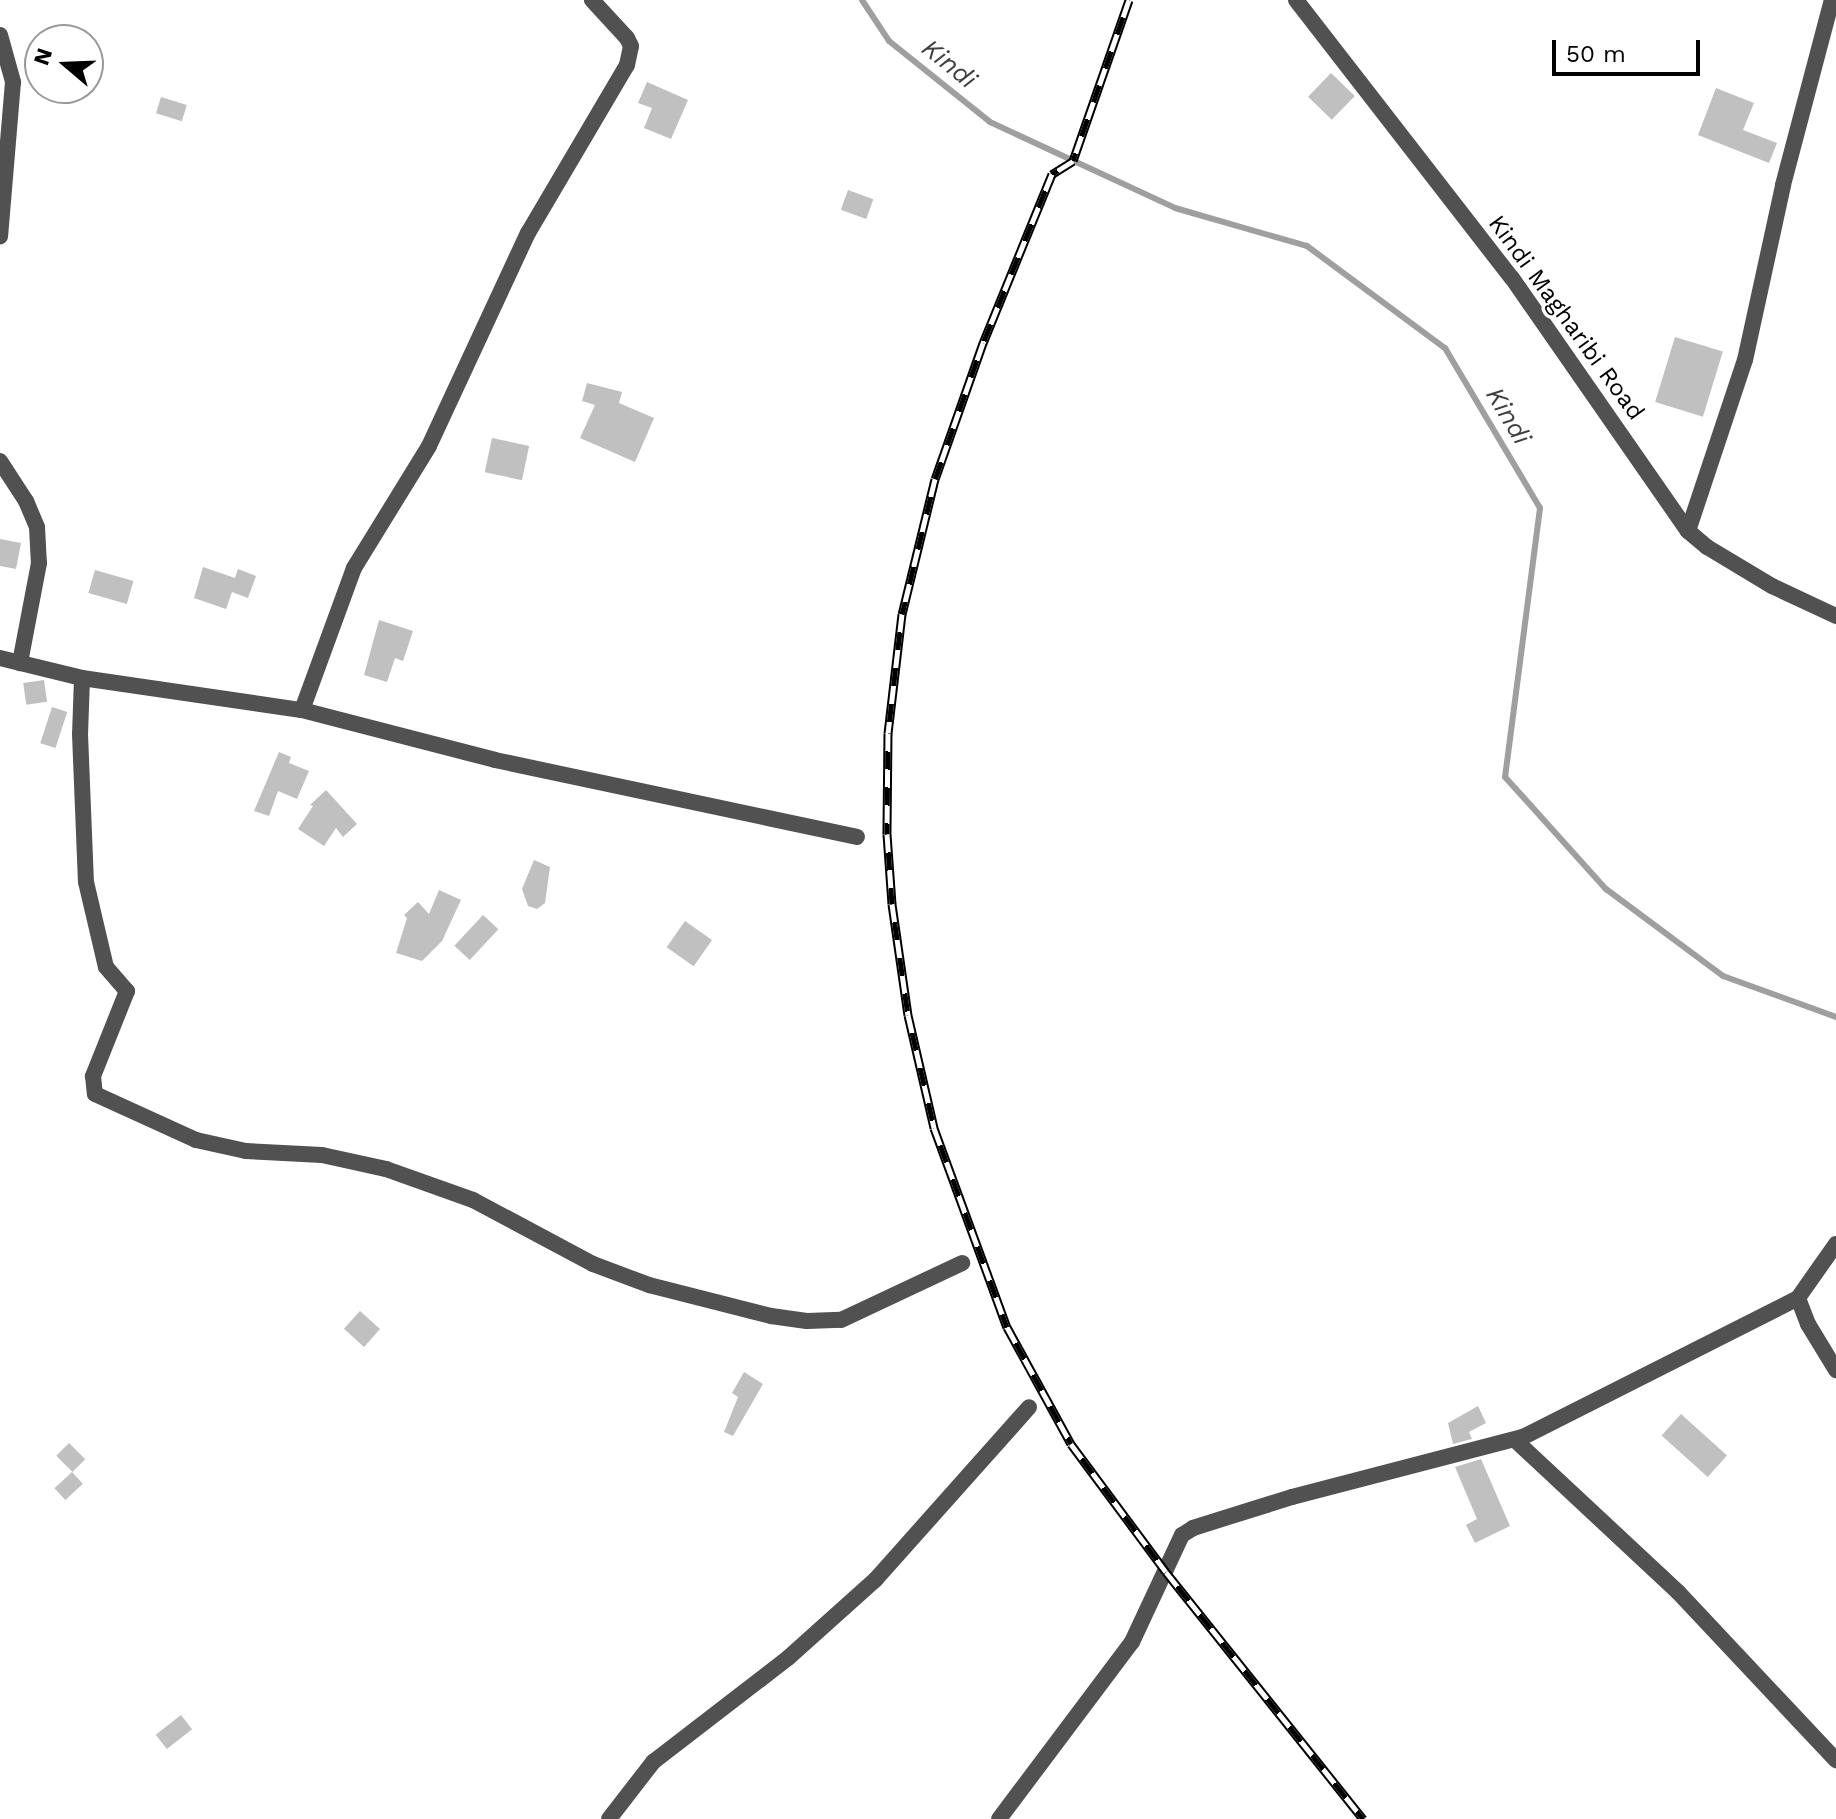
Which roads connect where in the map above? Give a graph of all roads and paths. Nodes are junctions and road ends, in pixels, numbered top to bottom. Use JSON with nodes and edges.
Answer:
{"nodes":[{"id":1,"x":592,"y":0,"type":"edge"},
{"id":2,"x":1296,"y":0,"type":"edge"},
{"id":3,"x":1832,"y":0,"type":"edge"},
{"id":4,"x":0,"y":35,"type":"edge"},
{"id":5,"x":0,"y":236,"type":"edge"},
{"id":6,"x":0,"y":461,"type":"edge"},
{"id":7,"x":1688,"y":531,"type":"junction"},
{"id":8,"x":1836,"y":616,"type":"edge"},
{"id":9,"x":0,"y":658,"type":"edge"},
{"id":10,"x":20,"y":663,"type":"junction"},
{"id":11,"x":82,"y":678,"type":"junction"},
{"id":12,"x":302,"y":710,"type":"junction"},
{"id":13,"x":857,"y":837,"type":"dead end"},
{"id":14,"x":1836,"y":1244,"type":"edge"},
{"id":15,"x":962,"y":1263,"type":"dead end"},
{"id":16,"x":1798,"y":1298,"type":"junction"},
{"id":17,"x":1836,"y":1370,"type":"edge"},
{"id":18,"x":1029,"y":1407,"type":"dead end"},
{"id":19,"x":1515,"y":1440,"type":"junction"},
{"id":20,"x":1836,"y":1760,"type":"edge"},
{"id":21,"x":609,"y":1819,"type":"edge"},
{"id":22,"x":999,"y":1819,"type":"edge"}],
"edges":[{"from":1,"to":12,"type":"street"},
{"from":2,"to":7,"type":"street","name":"Kindi Magharibi Road"},
{"from":3,"to":7,"type":"street"},
{"from":4,"to":5,"type":"street"},
{"from":6,"to":10,"type":"street"},
{"from":7,"to":8,"type":"street","name":"Kindi Magharibi Road"},
{"from":9,"to":10,"type":"street"},
{"from":10,"to":11,"type":"street"},
{"from":11,"to":12,"type":"street"},
{"from":11,"to":15,"type":"street"},
{"from":12,"to":13,"type":"street"},
{"from":14,"to":16,"type":"street"},
{"from":16,"to":17,"type":"street"},
{"from":16,"to":19,"type":"street"},
{"from":18,"to":21,"type":"street"},
{"from":19,"to":20,"type":"street"},
{"from":19,"to":22,"type":"street"}]}
